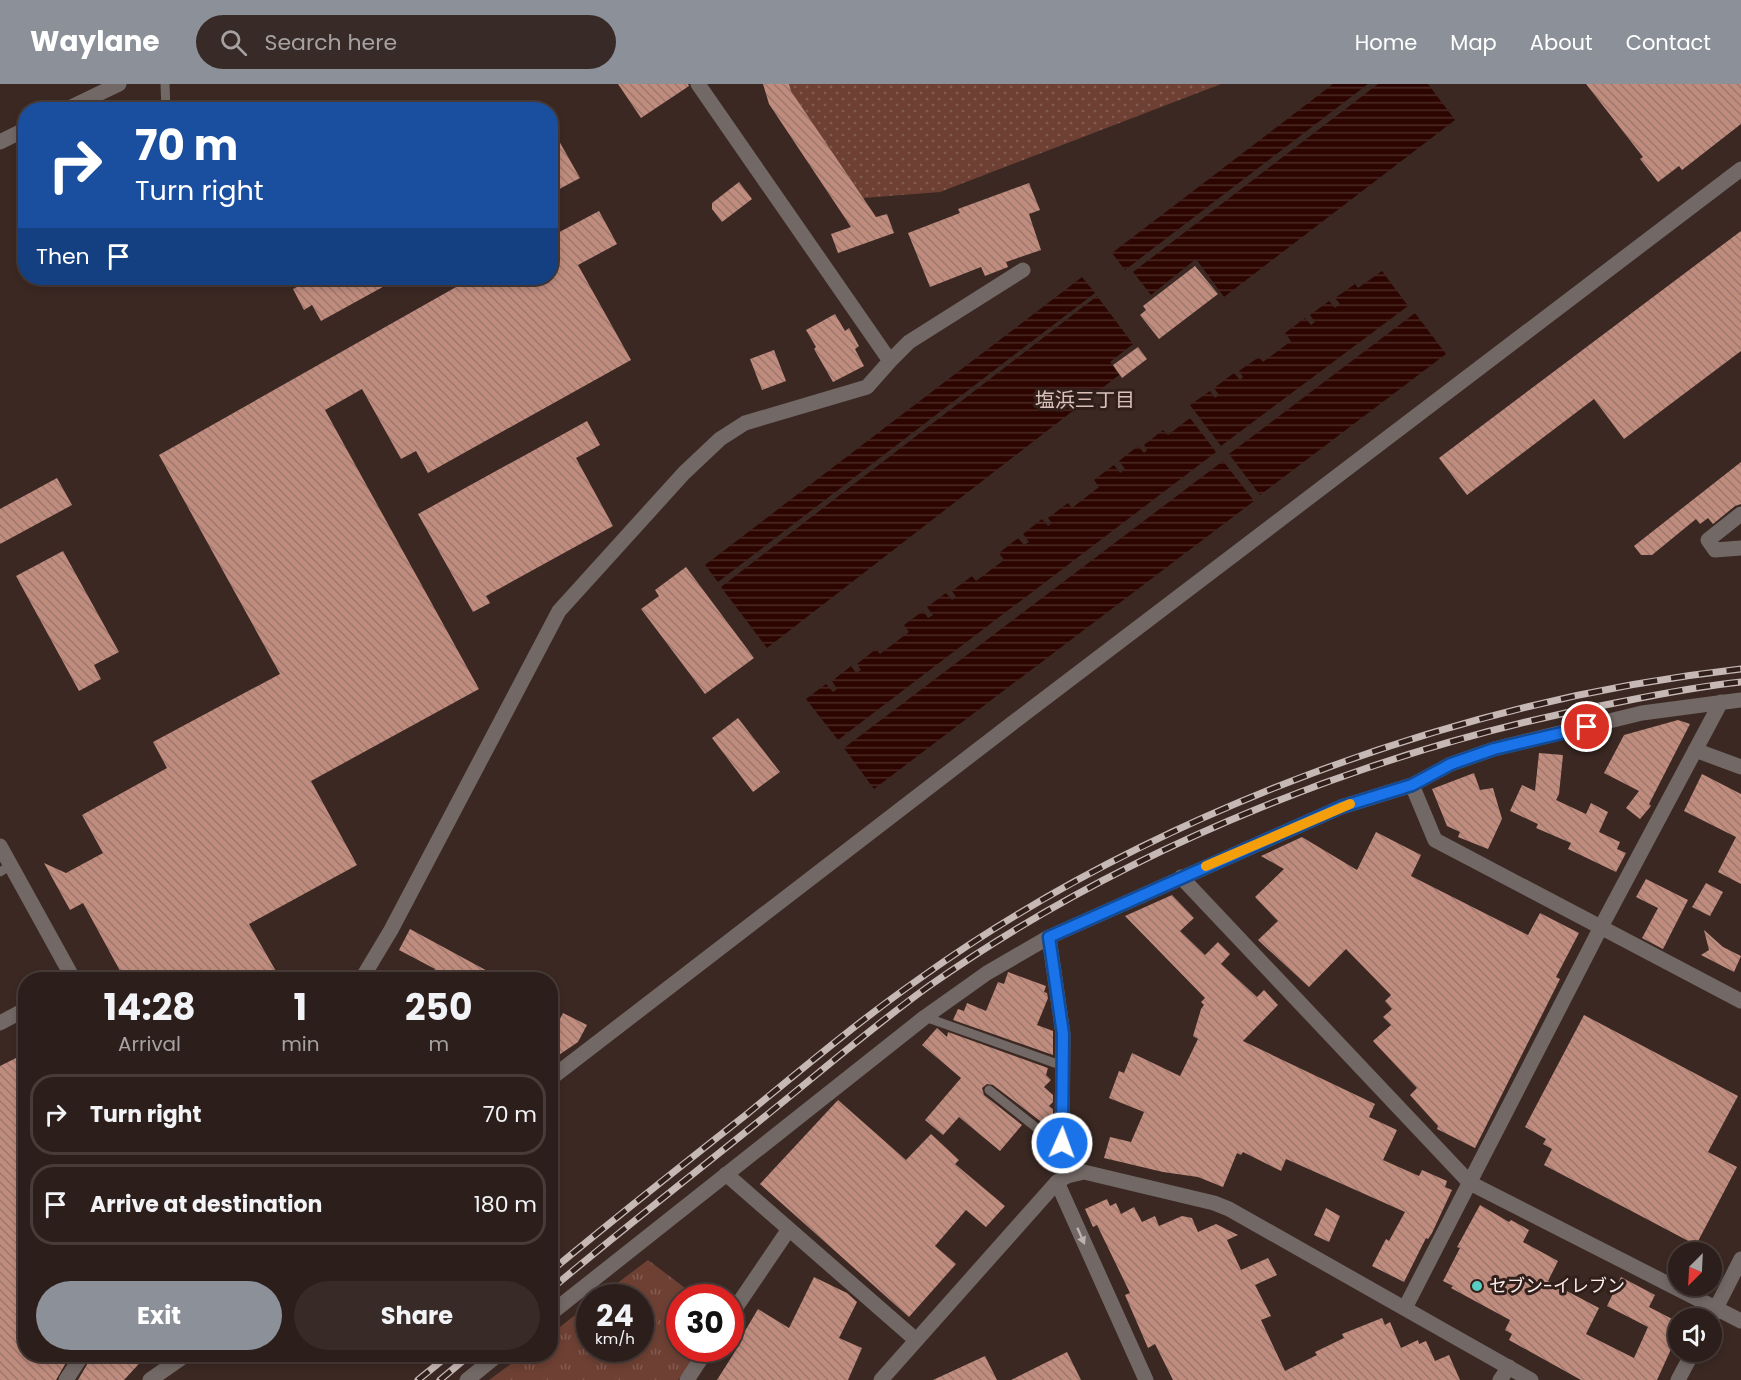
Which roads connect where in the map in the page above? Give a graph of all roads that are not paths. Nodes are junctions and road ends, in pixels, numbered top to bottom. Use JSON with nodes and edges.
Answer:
{"nodes":[{"id":1,"x":120,"y":84,"type":"edge"},
{"id":2,"x":165,"y":84,"type":"edge"},
{"id":3,"x":698,"y":84,"type":"edge"},
{"id":4,"x":82,"y":102,"type":"edge"},
{"id":5,"x":166,"y":102,"type":"edge"},
{"id":6,"x":18,"y":133,"type":"edge"},
{"id":7,"x":0,"y":142,"type":"edge"},
{"id":8,"x":1741,"y":169,"type":"edge"},
{"id":9,"x":1023,"y":270,"type":"dead end"},
{"id":10,"x":890,"y":361,"type":"junction"},
{"id":11,"x":1741,"y":514,"type":"edge"},
{"id":12,"x":1741,"y":548,"type":"edge"},
{"id":13,"x":1741,"y":700,"type":"edge"},
{"id":14,"x":1720,"y":702,"type":"junction"},
{"id":15,"x":1695,"y":750,"type":"junction"},
{"id":16,"x":1741,"y":767,"type":"edge"},
{"id":17,"x":1412,"y":785,"type":"junction"},
{"id":18,"x":0,"y":846,"type":"edge"},
{"id":19,"x":5,"y":868,"type":"edge"},
{"id":20,"x":1181,"y":877,"type":"junction"},
{"id":21,"x":1601,"y":927,"type":"junction"},
{"id":22,"x":1049,"y":937,"type":"junction"},
{"id":23,"x":69,"y":972,"type":"edge"},
{"id":24,"x":366,"y":972,"type":"edge"},
{"id":25,"x":1741,"y":1001,"type":"edge"},
{"id":26,"x":18,"y":1013,"type":"edge"},
{"id":27,"x":925,"y":1017,"type":"junction"},
{"id":28,"x":0,"y":1023,"type":"edge"},
{"id":29,"x":1063,"y":1066,"type":"junction"},
{"id":30,"x":558,"y":1072,"type":"edge"},
{"id":31,"x":988,"y":1090,"type":"dead end"},
{"id":32,"x":1062,"y":1143,"type":"junction"},
{"id":33,"x":726,"y":1174,"type":"junction"},
{"id":34,"x":1062,"y":1179,"type":"junction"},
{"id":35,"x":1470,"y":1183,"type":"junction"},
{"id":36,"x":789,"y":1229,"type":"junction"},
{"id":37,"x":1741,"y":1259,"type":"edge"},
{"id":38,"x":744,"y":1295,"type":"edge"},
{"id":39,"x":558,"y":1308,"type":"edge"},
{"id":40,"x":1405,"y":1308,"type":"junction"},
{"id":41,"x":1702,"y":1308,"type":"edge"},
{"id":42,"x":1716,"y":1308,"type":"edge"},
{"id":43,"x":1722,"y":1316,"type":"edge"},
{"id":44,"x":1741,"y":1321,"type":"edge"},
{"id":45,"x":916,"y":1340,"type":"junction"},
{"id":46,"x":78,"y":1362,"type":"edge"},
{"id":47,"x":176,"y":1362,"type":"edge"},
{"id":48,"x":489,"y":1362,"type":"edge"},
{"id":49,"x":699,"y":1362,"type":"edge"},
{"id":50,"x":1688,"y":1362,"type":"edge"},
{"id":51,"x":1509,"y":1367,"type":"junction"},
{"id":52,"x":66,"y":1380,"type":"edge"},
{"id":53,"x":150,"y":1380,"type":"edge"},
{"id":54,"x":467,"y":1380,"type":"edge"},
{"id":55,"x":687,"y":1380,"type":"edge"},
{"id":56,"x":881,"y":1380,"type":"edge"},
{"id":57,"x":1146,"y":1380,"type":"edge"},
{"id":58,"x":1500,"y":1380,"type":"edge"},
{"id":59,"x":1531,"y":1380,"type":"edge"},
{"id":60,"x":1678,"y":1380,"type":"edge"}],
"edges":[{"from":1,"to":4,"type":"street"},
{"from":2,"to":5,"type":"lane"},
{"from":3,"to":10,"type":"street"},
{"from":6,"to":7,"type":"street"},
{"from":8,"to":30,"type":"street"},
{"from":9,"to":10,"type":"street"},
{"from":10,"to":24,"type":"street"},
{"from":11,"to":12,"type":"street"},
{"from":13,"to":14,"type":"street"},
{"from":14,"to":15,"type":"street"},
{"from":14,"to":17,"type":"street"},
{"from":15,"to":16,"type":"street"},
{"from":15,"to":21,"type":"street"},
{"from":17,"to":20,"type":"street"},
{"from":17,"to":21,"type":"street"},
{"from":18,"to":19,"type":"street"},
{"from":19,"to":23,"type":"street"},
{"from":20,"to":22,"type":"street"},
{"from":20,"to":35,"type":"street"},
{"from":21,"to":25,"type":"street"},
{"from":21,"to":35,"type":"street"},
{"from":22,"to":27,"type":"street"},
{"from":22,"to":29,"type":"street"},
{"from":26,"to":28,"type":"street"},
{"from":27,"to":29,"type":"lane"},
{"from":27,"to":33,"type":"street"},
{"from":29,"to":32,"type":"street"},
{"from":31,"to":32,"type":"lane"},
{"from":32,"to":34,"type":"street"},
{"from":33,"to":36,"type":"street"},
{"from":33,"to":39,"type":"street"},
{"from":34,"to":40,"type":"street"},
{"from":34,"to":45,"type":"street"},
{"from":34,"to":57,"type":"street","one_way":true},
{"from":35,"to":40,"type":"street"},
{"from":35,"to":41,"type":"street"},
{"from":36,"to":38,"type":"street"},
{"from":36,"to":45,"type":"street"},
{"from":37,"to":42,"type":"street"},
{"from":40,"to":51,"type":"street"},
{"from":43,"to":44,"type":"street"},
{"from":45,"to":56,"type":"street"},
{"from":46,"to":52,"type":"street"},
{"from":47,"to":53,"type":"street"},
{"from":48,"to":54,"type":"street"},
{"from":49,"to":55,"type":"street"},
{"from":50,"to":60,"type":"street"},
{"from":51,"to":58,"type":"street"},
{"from":51,"to":59,"type":"street"}]}
